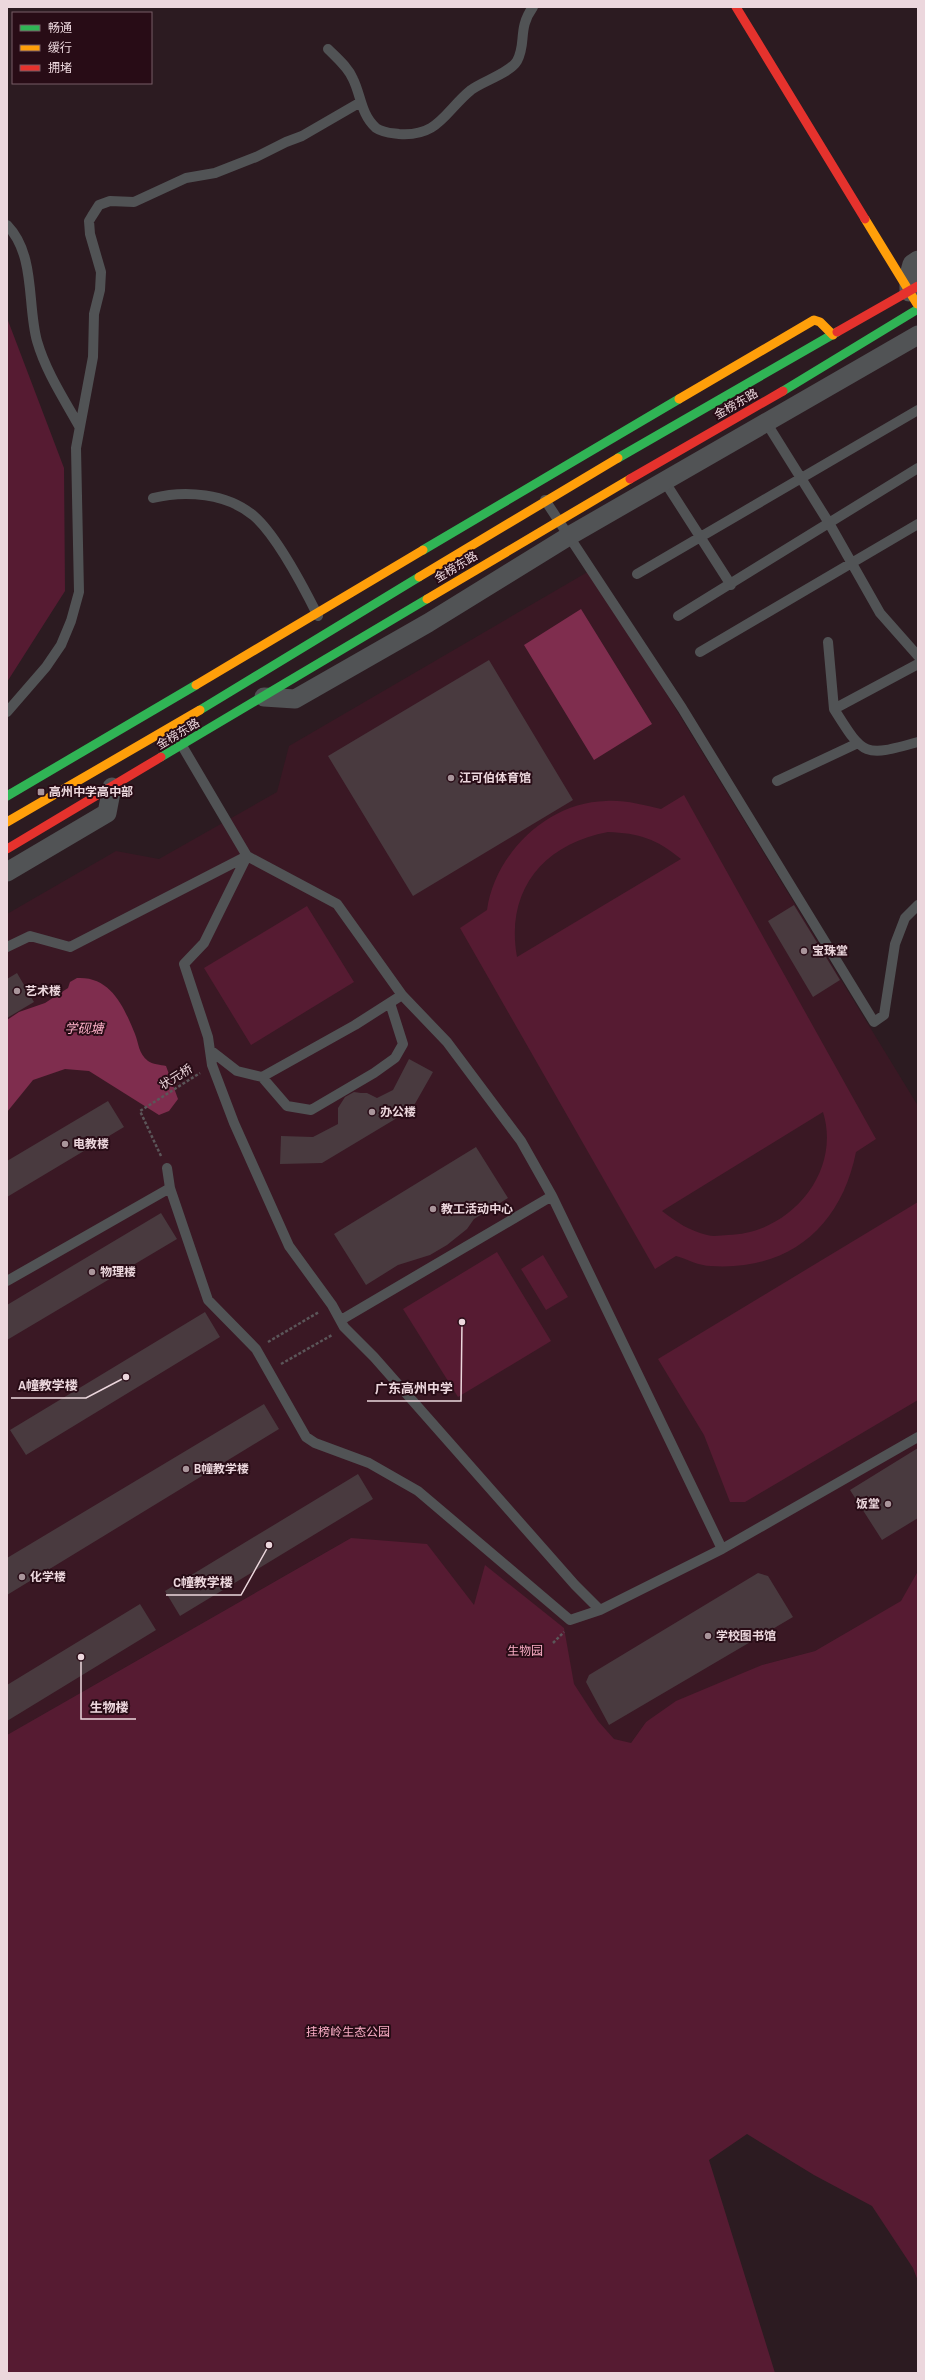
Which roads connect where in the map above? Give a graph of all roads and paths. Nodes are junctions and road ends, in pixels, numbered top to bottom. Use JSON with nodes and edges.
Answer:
{"nodes":[{"id":1,"x":533,"y":7,"type":"edge"},
{"id":2,"x":736,"y":7,"type":"edge"},
{"id":3,"x":328,"y":49,"type":"dead end"},
{"id":4,"x":360,"y":103,"type":"junction"},
{"id":5,"x":7,"y":225,"type":"edge"},
{"id":6,"x":918,"y":260,"type":"edge"},
{"id":7,"x":915,"y":294,"type":"edge"},
{"id":8,"x":918,"y":309,"type":"edge"},
{"id":9,"x":833,"y":335,"type":"junction"},
{"id":10,"x":918,"y":335,"type":"edge"},
{"id":11,"x":776,"y":354,"type":"junction"},
{"id":12,"x":696,"y":401,"type":"junction"},
{"id":13,"x":757,"y":407,"type":"junction"},
{"id":14,"x":918,"y":410,"type":"edge"},
{"id":15,"x":766,"y":424,"type":"junction"},
{"id":16,"x":79,"y":426,"type":"junction"},
{"id":17,"x":654,"y":465,"type":"junction"},
{"id":18,"x":918,"y":468,"type":"edge"},
{"id":19,"x":802,"y":479,"type":"junction"},
{"id":20,"x":665,"y":482,"type":"junction"},
{"id":21,"x":521,"y":492,"type":"junction"},
{"id":22,"x":152,"y":498,"type":"dead end"},
{"id":23,"x":545,"y":500,"type":"junction"},
{"id":24,"x":531,"y":508,"type":"junction"},
{"id":25,"x":559,"y":520,"type":"junction"},
{"id":26,"x":829,"y":523,"type":"junction"},
{"id":27,"x":918,"y":524,"type":"edge"},
{"id":28,"x":569,"y":536,"type":"junction"},
{"id":29,"x":700,"y":537,"type":"junction"},
{"id":30,"x":850,"y":562,"type":"junction"},
{"id":31,"x":637,"y":574,"type":"dead end"},
{"id":32,"x":731,"y":585,"type":"junction"},
{"id":33,"x":317,"y":612,"type":"junction"},
{"id":34,"x":380,"y":613,"type":"junction"},
{"id":35,"x":678,"y":616,"type":"dead end"},
{"id":36,"x":327,"y":632,"type":"junction"},
{"id":37,"x":828,"y":642,"type":"dead end"},
{"id":38,"x":700,"y":652,"type":"dead end"},
{"id":39,"x":918,"y":656,"type":"edge"},
{"id":40,"x":918,"y":664,"type":"edge"},
{"id":41,"x":264,"y":697,"type":"junction"},
{"id":42,"x":834,"y":709,"type":"junction"},
{"id":43,"x":7,"y":712,"type":"edge"},
{"id":44,"x":171,"y":727,"type":"junction"},
{"id":45,"x":918,"y":742,"type":"edge"},
{"id":46,"x":858,"y":743,"type":"junction"},
{"id":47,"x":182,"y":746,"type":"junction"},
{"id":48,"x":777,"y":781,"type":"dead end"},
{"id":49,"x":112,"y":787,"type":"junction"},
{"id":50,"x":7,"y":796,"type":"edge"},
{"id":51,"x":7,"y":822,"type":"edge"},
{"id":52,"x":7,"y":848,"type":"edge"},
{"id":53,"x":247,"y":856,"type":"junction"},
{"id":54,"x":7,"y":872,"type":"edge"},
{"id":55,"x":918,"y":905,"type":"edge"},
{"id":56,"x":7,"y":947,"type":"edge"},
{"id":57,"x":402,"y":996,"type":"junction"},
{"id":58,"x":390,"y":1003,"type":"junction"},
{"id":59,"x":210,"y":1050,"type":"junction"},
{"id":60,"x":212,"y":1065,"type":"junction"},
{"id":61,"x":262,"y":1077,"type":"junction"},
{"id":62,"x":167,"y":1168,"type":"joint"},
{"id":63,"x":170,"y":1188,"type":"junction"},
{"id":64,"x":552,"y":1196,"type":"junction"},
{"id":65,"x":7,"y":1281,"type":"edge"},
{"id":66,"x":332,"y":1305,"type":"junction"},
{"id":67,"x":343,"y":1324,"type":"junction"},
{"id":68,"x":256,"y":1349,"type":"junction"},
{"id":69,"x":268,"y":1371,"type":"junction"},
{"id":70,"x":918,"y":1437,"type":"edge"},
{"id":71,"x":722,"y":1549,"type":"junction"},
{"id":72,"x":600,"y":1610,"type":"junction"}],
"edges":[{"from":1,"to":4,"type":"lane"},
{"from":2,"to":7,"type":"street"},
{"from":3,"to":4,"type":"lane"},
{"from":4,"to":16,"type":"lane"},
{"from":5,"to":16,"type":"lane"},
{"from":6,"to":7,"type":"street"},
{"from":7,"to":9,"type":"street","name":"金榜东路"},
{"from":8,"to":13,"type":"street","name":"金榜东路"},
{"from":9,"to":11,"type":"street","name":"金榜东路"},
{"from":9,"to":11,"type":"street"},
{"from":10,"to":15,"type":"street"},
{"from":11,"to":12,"type":"street","name":"金榜东路"},
{"from":11,"to":12,"type":"street"},
{"from":12,"to":21,"type":"street"},
{"from":12,"to":23,"type":"street","name":"金榜东路"},
{"from":13,"to":15,"type":"lane"},
{"from":13,"to":17,"type":"street","name":"金榜东路"},
{"from":14,"to":19,"type":"lane"},
{"from":15,"to":19,"type":"lane"},
{"from":15,"to":20,"type":"street"},
{"from":16,"to":43,"type":"lane"},
{"from":17,"to":20,"type":"lane"},
{"from":17,"to":25,"type":"street","name":"金榜东路"},
{"from":18,"to":26,"type":"lane"},
{"from":19,"to":26,"type":"lane"},
{"from":19,"to":29,"type":"lane"},
{"from":20,"to":28,"type":"street"},
{"from":20,"to":29,"type":"lane"},
{"from":21,"to":24,"type":"street"},
{"from":21,"to":33,"type":"street"},
{"from":22,"to":33,"type":"lane"},
{"from":23,"to":24,"type":"street","name":"金榜东路"},
{"from":23,"to":25,"type":"lane"},
{"from":24,"to":34,"type":"street","name":"金榜东路"},
{"from":25,"to":28,"type":"lane"},
{"from":25,"to":34,"type":"street","name":"金榜东路"},
{"from":26,"to":30,"type":"lane"},
{"from":26,"to":32,"type":"lane"},
{"from":27,"to":30,"type":"lane"},
{"from":28,"to":41,"type":"street"},
{"from":28,"to":55,"type":"lane"},
{"from":29,"to":31,"type":"lane"},
{"from":29,"to":32,"type":"lane"},
{"from":30,"to":38,"type":"lane"},
{"from":30,"to":39,"type":"lane"},
{"from":32,"to":35,"type":"lane"},
{"from":33,"to":36,"type":"lane"},
{"from":33,"to":50,"type":"street"},
{"from":34,"to":36,"type":"street","name":"金榜东路"},
{"from":34,"to":41,"type":"street","name":"金榜东路"},
{"from":36,"to":44,"type":"street","name":"金榜东路"},
{"from":37,"to":42,"type":"lane"},
{"from":40,"to":42,"type":"lane"},
{"from":41,"to":47,"type":"street","name":"金榜东路"},
{"from":42,"to":46,"type":"lane"},
{"from":44,"to":47,"type":"lane"},
{"from":44,"to":51,"type":"street","name":"金榜东路"},
{"from":45,"to":46,"type":"lane"},
{"from":46,"to":48,"type":"lane"},
{"from":47,"to":49,"type":"street","name":"金榜东路"},
{"from":47,"to":53,"type":"lane"},
{"from":49,"to":52,"type":"street","name":"金榜东路"},
{"from":49,"to":54,"type":"street"},
{"from":53,"to":56,"type":"lane"},
{"from":53,"to":57,"type":"lane"},
{"from":53,"to":59,"type":"lane"},
{"from":57,"to":58,"type":"lane"},
{"from":57,"to":64,"type":"lane"},
{"from":58,"to":61,"type":"lane"},
{"from":58,"to":61,"type":"lane"},
{"from":59,"to":60,"type":"lane"},
{"from":59,"to":61,"type":"lane"},
{"from":60,"to":62,"type":"path","name":"状元桥"},
{"from":60,"to":66,"type":"lane"},
{"from":62,"to":63,"type":"lane"},
{"from":63,"to":65,"type":"lane"},
{"from":63,"to":68,"type":"lane"},
{"from":64,"to":67,"type":"lane"},
{"from":64,"to":71,"type":"lane"},
{"from":66,"to":67,"type":"lane"},
{"from":66,"to":68,"type":"path"},
{"from":67,"to":69,"type":"path"},
{"from":67,"to":72,"type":"lane"},
{"from":68,"to":69,"type":"lane"},
{"from":69,"to":72,"type":"lane"},
{"from":70,"to":71,"type":"lane"},
{"from":71,"to":72,"type":"lane"}]}
